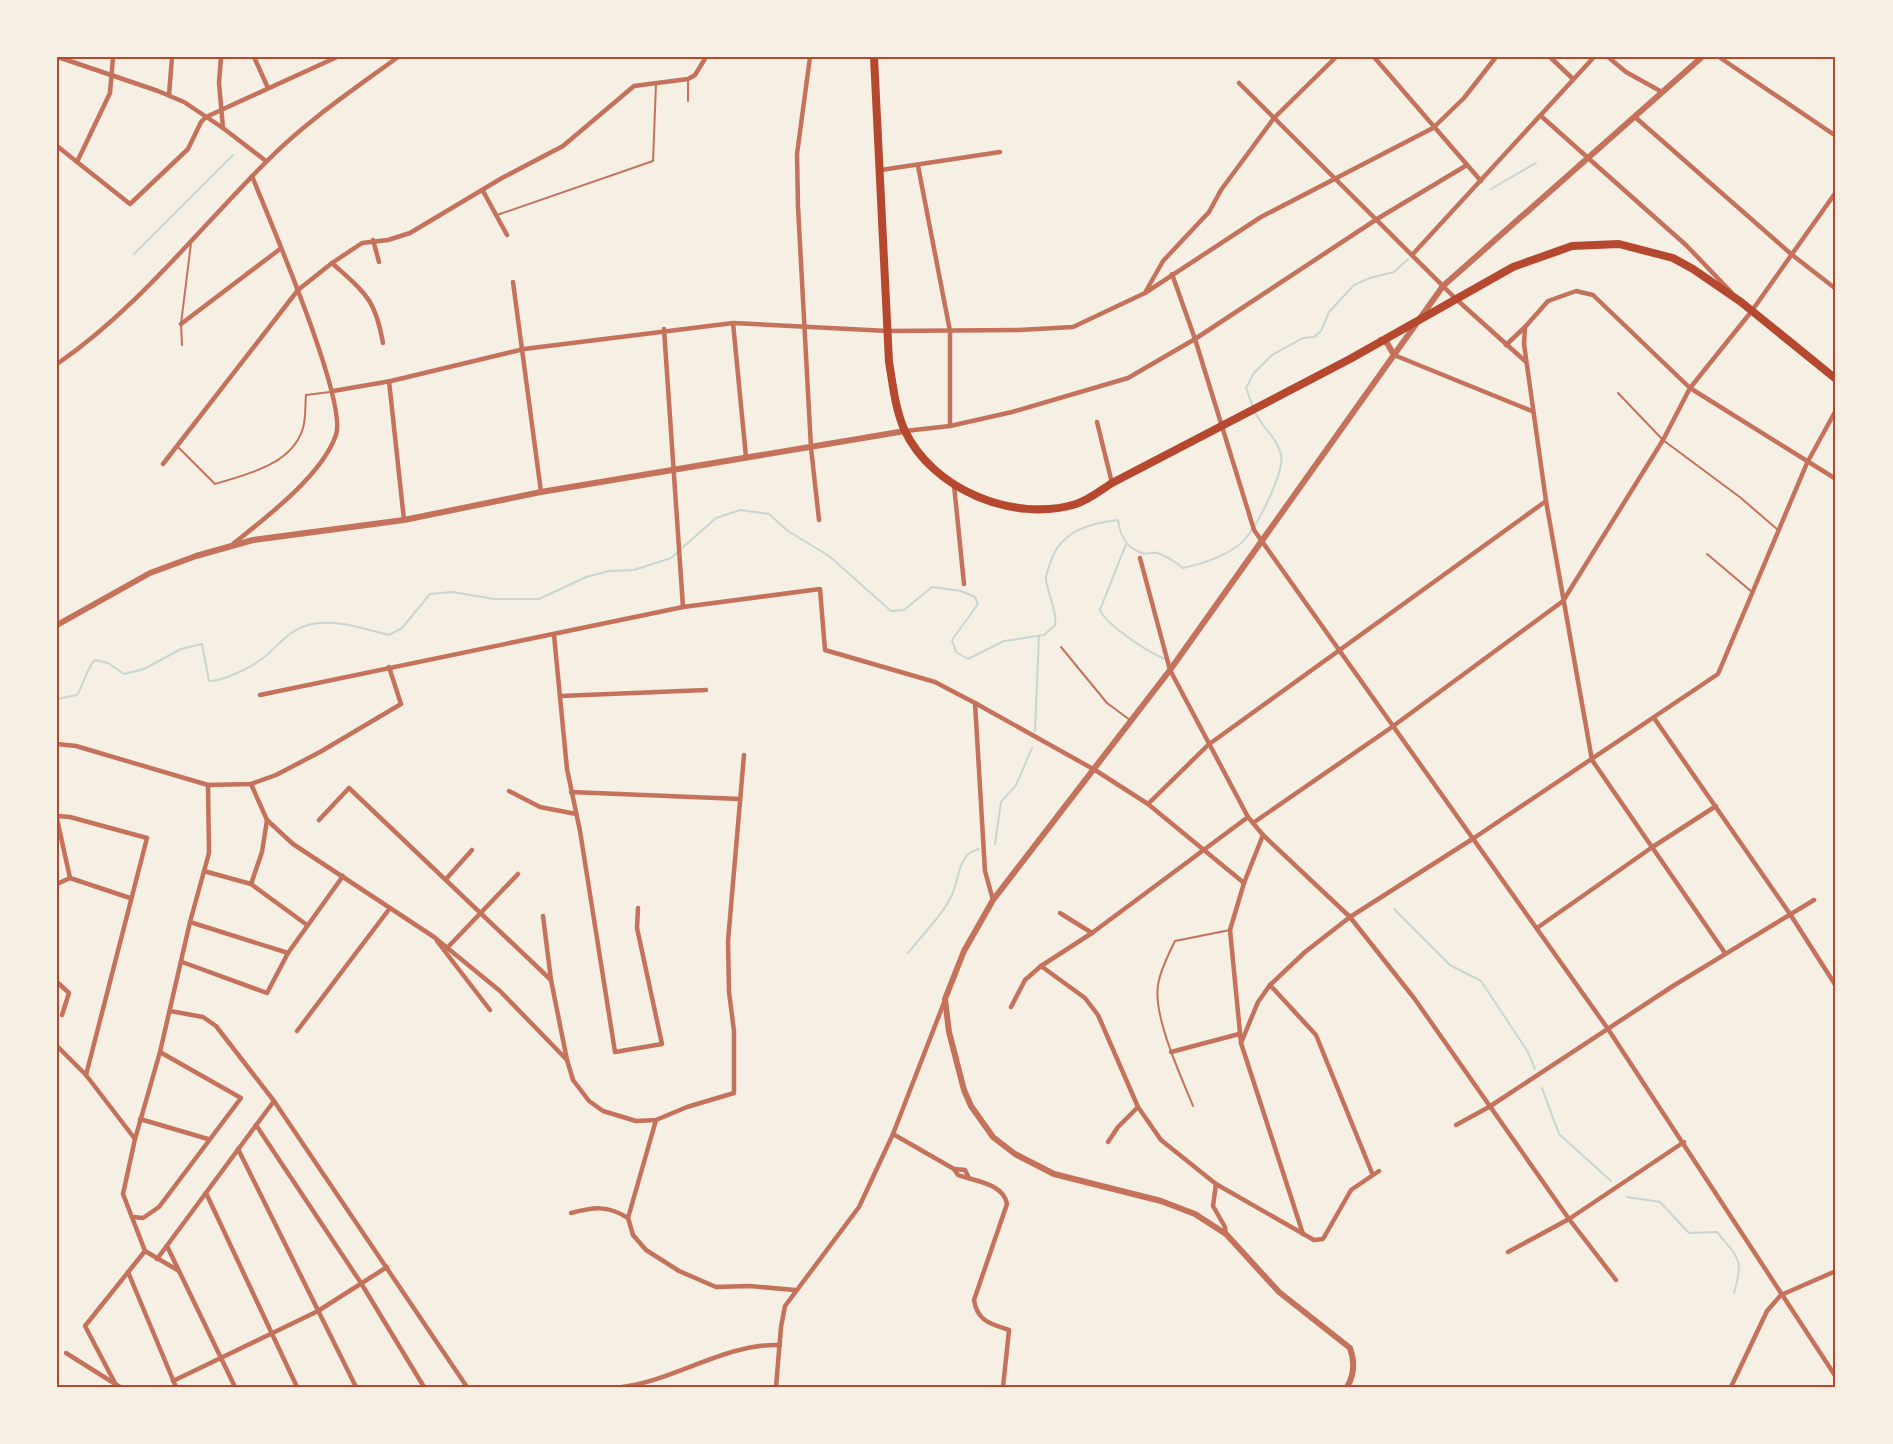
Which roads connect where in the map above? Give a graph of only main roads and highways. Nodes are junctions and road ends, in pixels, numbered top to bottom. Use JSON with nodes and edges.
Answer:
{"nodes":[{"id":1,"x":874,"y":57,"type":"edge"},
{"id":2,"x":1836,"y":379,"type":"edge"}],
"edges":[{"from":1,"to":2,"type":"main road"}]}
